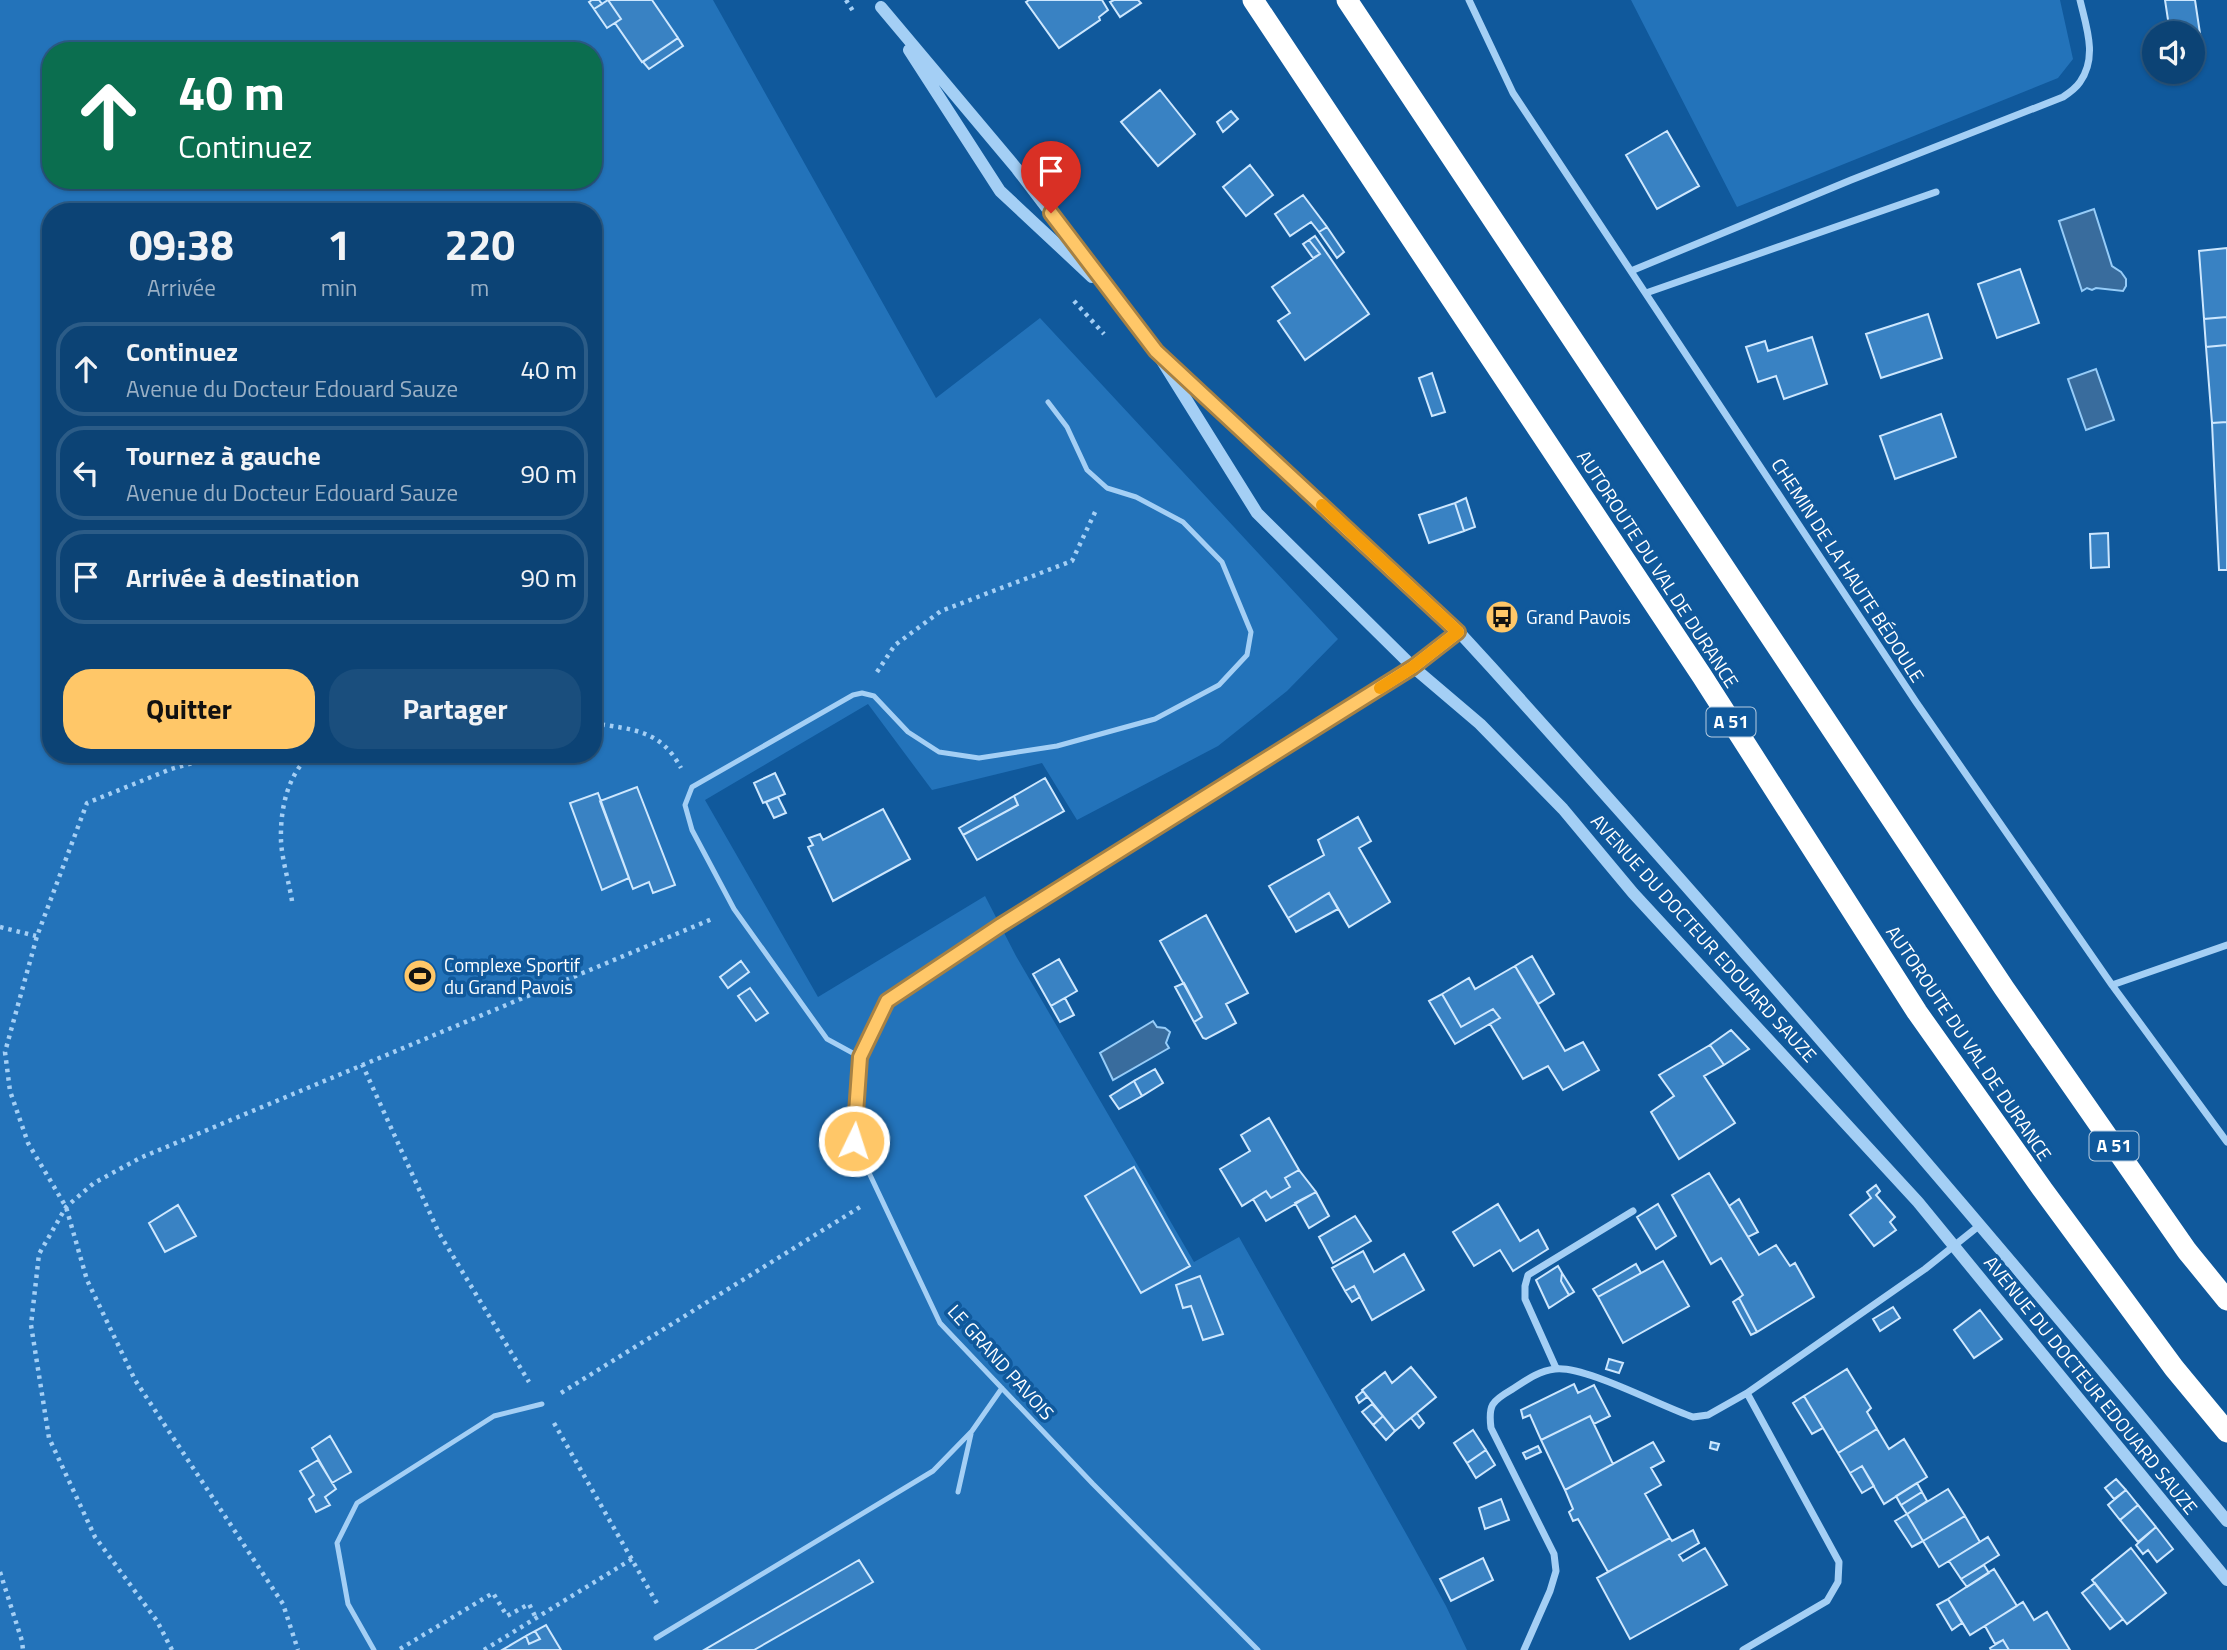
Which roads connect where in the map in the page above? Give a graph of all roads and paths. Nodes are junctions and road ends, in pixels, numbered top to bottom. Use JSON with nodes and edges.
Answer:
{"nodes":[{"id":1,"x":846,"y":0,"type":"edge"},
{"id":2,"x":1253,"y":0,"type":"edge"},
{"id":3,"x":1347,"y":0,"type":"edge"},
{"id":4,"x":1469,"y":0,"type":"edge"},
{"id":5,"x":2080,"y":0,"type":"edge"},
{"id":6,"x":879,"y":4,"type":"edge"},
{"id":7,"x":855,"y":14,"type":"dead end"},
{"id":8,"x":1936,"y":192,"type":"dead end"},
{"id":9,"x":1631,"y":271,"type":"junction"},
{"id":10,"x":1646,"y":293,"type":"junction"},
{"id":11,"x":1068,"y":295,"type":"dead end"},
{"id":12,"x":1118,"y":302,"type":"junction"},
{"id":13,"x":1112,"y":344,"type":"dead end"},
{"id":14,"x":1156,"y":351,"type":"junction"},
{"id":15,"x":1048,"y":402,"type":"dead end"},
{"id":16,"x":1107,"y":488,"type":"junction"},
{"id":17,"x":1458,"y":632,"type":"junction"},
{"id":18,"x":1413,"y":667,"type":"junction"},
{"id":19,"x":862,"y":693,"type":"junction"},
{"id":20,"x":602,"y":724,"type":"edge"},
{"id":21,"x":192,"y":763,"type":"edge"},
{"id":22,"x":301,"y":763,"type":"edge"},
{"id":23,"x":692,"y":787,"type":"junction"},
{"id":24,"x":292,"y":901,"type":"dead end"},
{"id":25,"x":734,"y":909,"type":"junction"},
{"id":26,"x":1001,"y":925,"type":"joint"},
{"id":27,"x":0,"y":927,"type":"edge"},
{"id":28,"x":37,"y":936,"type":"junction"},
{"id":29,"x":2227,"y":945,"type":"edge"},
{"id":30,"x":2112,"y":985,"type":"junction"},
{"id":31,"x":860,"y":1057,"type":"junction"},
{"id":32,"x":362,"y":1064,"type":"junction"},
{"id":33,"x":2227,"y":1142,"type":"edge"},
{"id":34,"x":879,"y":1195,"type":"junction"},
{"id":35,"x":66,"y":1207,"type":"junction"},
{"id":36,"x":1633,"y":1211,"type":"dead end"},
{"id":37,"x":1980,"y":1225,"type":"junction"},
{"id":38,"x":1954,"y":1246,"type":"junction"},
{"id":39,"x":2227,"y":1300,"type":"edge"},
{"id":40,"x":1556,"y":1368,"type":"junction"},
{"id":41,"x":1002,"y":1388,"type":"junction"},
{"id":42,"x":1747,"y":1394,"type":"junction"},
{"id":43,"x":542,"y":1404,"type":"junction"},
{"id":44,"x":971,"y":1431,"type":"junction"},
{"id":45,"x":2227,"y":1432,"type":"edge"},
{"id":46,"x":958,"y":1492,"type":"dead end"},
{"id":47,"x":2227,"y":1521,"type":"edge"},
{"id":48,"x":632,"y":1559,"type":"junction"},
{"id":49,"x":0,"y":1572,"type":"edge"},
{"id":50,"x":2227,"y":1580,"type":"edge"},
{"id":51,"x":654,"y":1598,"type":"dead end"},
{"id":52,"x":536,"y":1618,"type":"junction"},
{"id":53,"x":656,"y":1638,"type":"dead end"},
{"id":54,"x":400,"y":1649,"type":"edge"},
{"id":55,"x":23,"y":1650,"type":"edge"},
{"id":56,"x":172,"y":1650,"type":"edge"},
{"id":57,"x":298,"y":1650,"type":"edge"},
{"id":58,"x":374,"y":1650,"type":"edge"},
{"id":59,"x":484,"y":1650,"type":"edge"},
{"id":60,"x":1258,"y":1650,"type":"edge"},
{"id":61,"x":1524,"y":1650,"type":"edge"},
{"id":62,"x":1743,"y":1650,"type":"edge"}],
"edges":[{"from":1,"to":7,"type":"path"},
{"from":2,"to":45,"type":"highway","name":"AUTOROUTE DU VAL DE DURANCE","number":"A 51"},
{"from":3,"to":39,"type":"highway","number":"A 51"},
{"from":4,"to":9,"type":"street","name":"CHEMIN DE LA HAUTE BÉDOULE"},
{"from":5,"to":9,"type":"street"},
{"from":6,"to":12,"type":"street","name":"AVENUE DU DOCTEUR EDOUARD SAUZE"},
{"from":6,"to":12,"type":"street","name":"AVENUE DU DOCTEUR EDOUARD SAUZE"},
{"from":8,"to":10,"type":"street"},
{"from":9,"to":10,"type":"street","name":"CHEMIN DE LA HAUTE BÉDOULE"},
{"from":10,"to":30,"type":"street","name":"CHEMIN DE LA HAUTE BÉDOULE"},
{"from":11,"to":13,"type":"path"},
{"from":12,"to":14,"type":"street","name":"AVENUE DU DOCTEUR EDOUARD SAUZE"},
{"from":14,"to":17,"type":"street","name":"AVENUE DU DOCTEUR EDOUARD SAUZE"},
{"from":14,"to":18,"type":"street","name":"AVENUE DU DOCTEUR EDOUARD SAUZE"},
{"from":15,"to":16,"type":"lane"},
{"from":16,"to":19,"type":"path"},
{"from":16,"to":19,"type":"lane"},
{"from":17,"to":18,"type":"street"},
{"from":17,"to":37,"type":"street","name":"AVENUE DU DOCTEUR EDOUARD SAUZE"},
{"from":18,"to":26,"type":"street"},
{"from":18,"to":38,"type":"street","name":"AVENUE DU DOCTEUR EDOUARD SAUZE"},
{"from":19,"to":23,"type":"lane"},
{"from":20,"to":23,"type":"path"},
{"from":21,"to":28,"type":"path"},
{"from":22,"to":24,"type":"path"},
{"from":23,"to":25,"type":"lane"},
{"from":25,"to":31,"type":"lane"},
{"from":25,"to":32,"type":"path"},
{"from":26,"to":31,"type":"lane","name":"LE GRAND PAVOIS"},
{"from":27,"to":28,"type":"path"},
{"from":28,"to":35,"type":"path"},
{"from":29,"to":30,"type":"street"},
{"from":30,"to":33,"type":"street","name":"CHEMIN DE LA HAUTE BÉDOULE"},
{"from":31,"to":34,"type":"lane","name":"LE GRAND PAVOIS"},
{"from":32,"to":35,"type":"path"},
{"from":32,"to":43,"type":"path"},
{"from":34,"to":41,"type":"lane","name":"LE GRAND PAVOIS"},
{"from":34,"to":43,"type":"path"},
{"from":35,"to":56,"type":"path"},
{"from":35,"to":57,"type":"path"},
{"from":36,"to":40,"type":"street"},
{"from":37,"to":38,"type":"street"},
{"from":37,"to":47,"type":"street","name":"AVENUE DU DOCTEUR EDOUARD SAUZE"},
{"from":38,"to":42,"type":"street"},
{"from":38,"to":50,"type":"street","name":"AVENUE DU DOCTEUR EDOUARD SAUZE"},
{"from":40,"to":42,"type":"street"},
{"from":40,"to":61,"type":"street"},
{"from":41,"to":44,"type":"lane"},
{"from":41,"to":60,"type":"lane","name":"LE GRAND PAVOIS"},
{"from":42,"to":62,"type":"street"},
{"from":43,"to":48,"type":"path"},
{"from":43,"to":58,"type":"lane"},
{"from":44,"to":46,"type":"lane"},
{"from":44,"to":53,"type":"lane"},
{"from":48,"to":51,"type":"path"},
{"from":48,"to":52,"type":"path"},
{"from":49,"to":55,"type":"path"},
{"from":52,"to":54,"type":"path"},
{"from":52,"to":59,"type":"path"}]}
